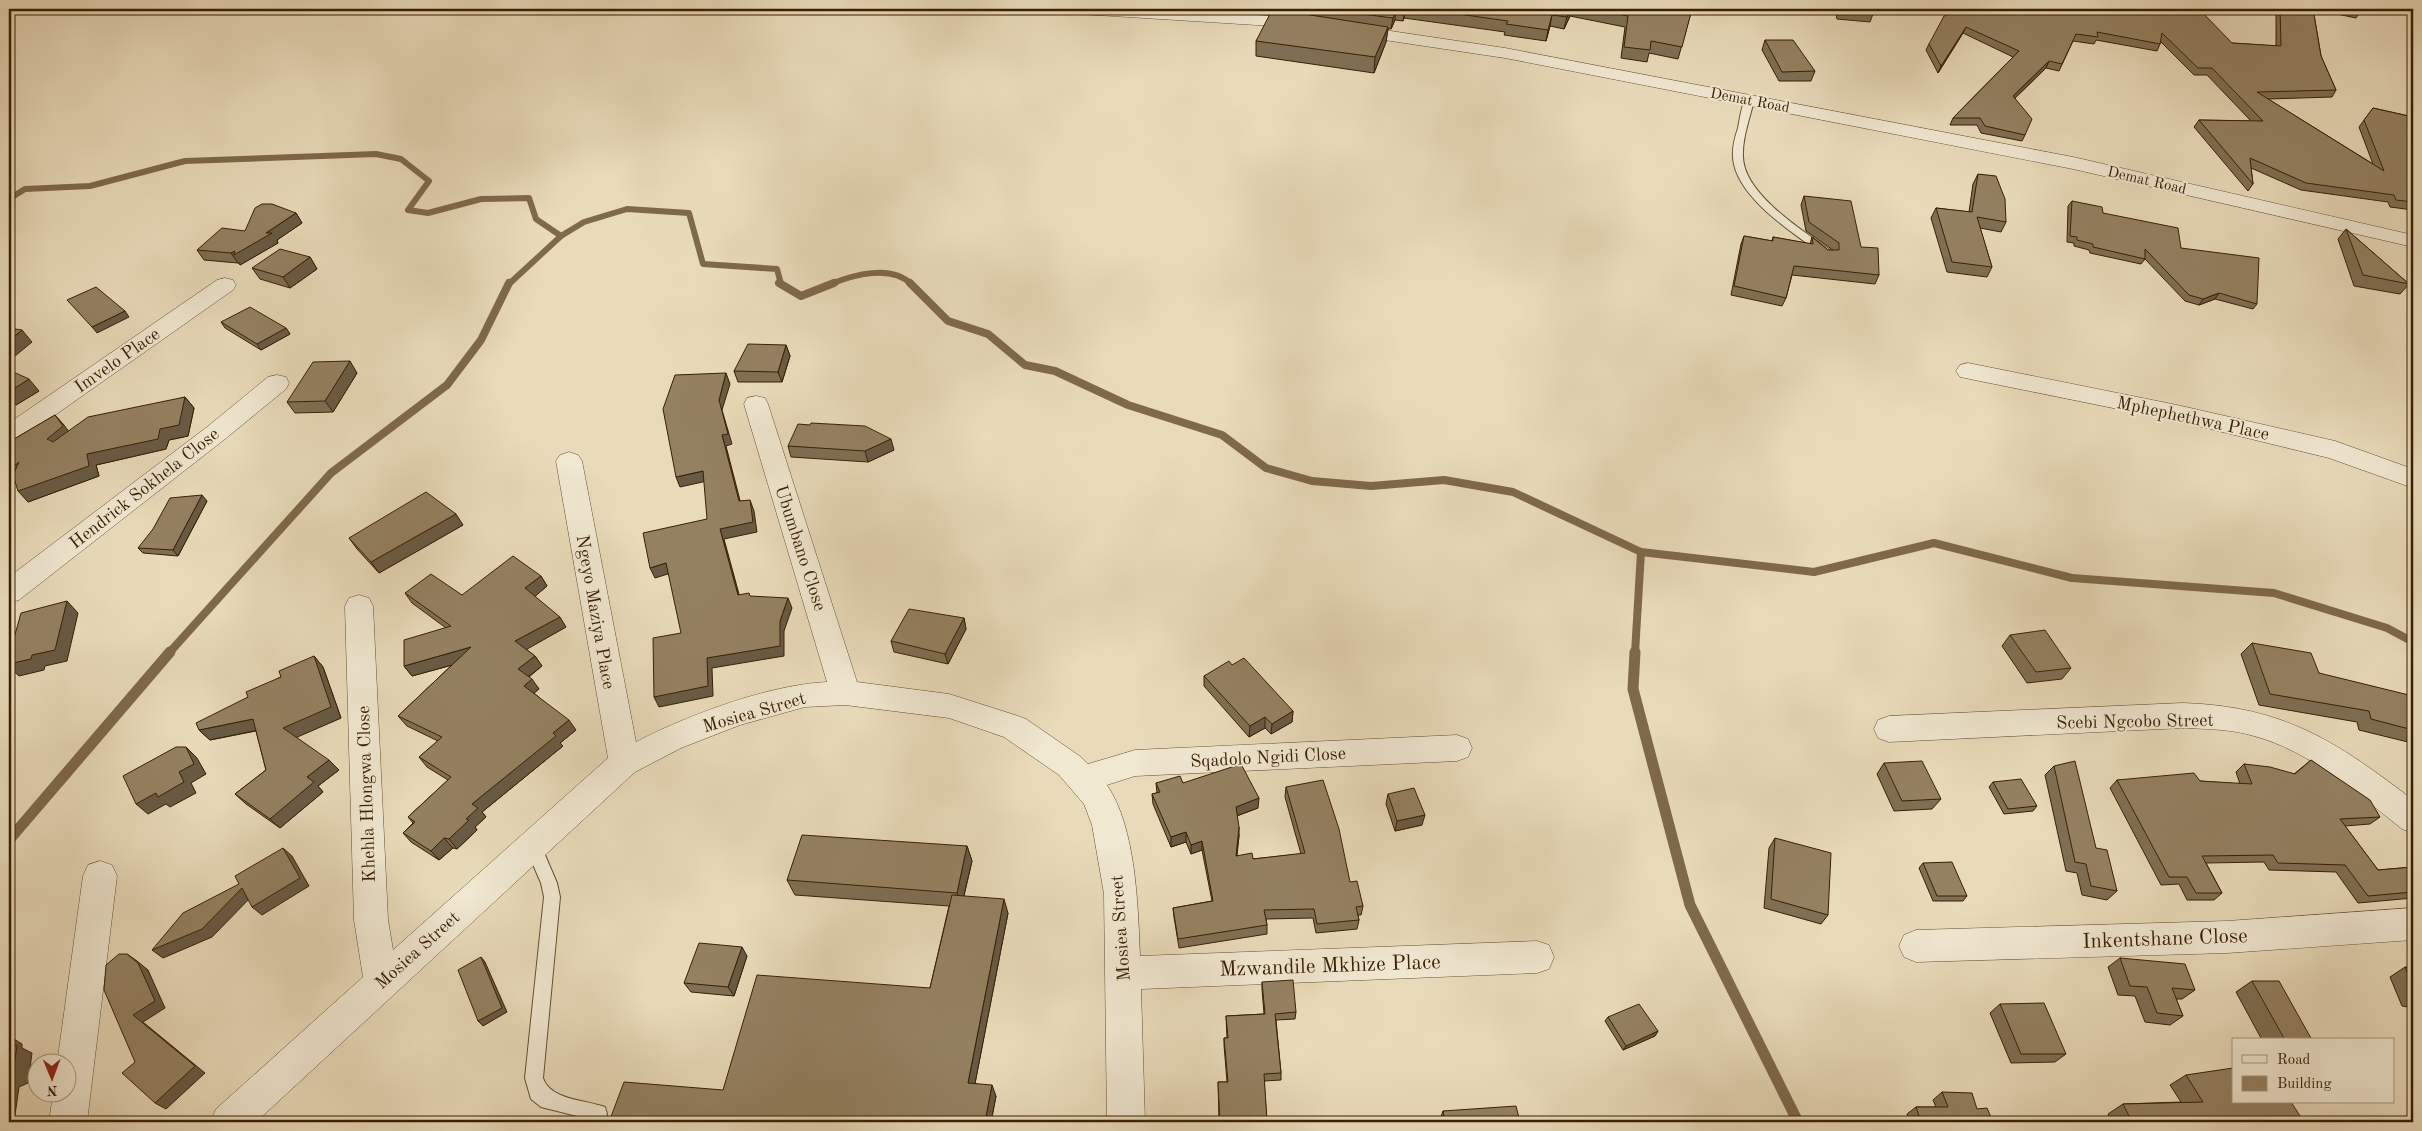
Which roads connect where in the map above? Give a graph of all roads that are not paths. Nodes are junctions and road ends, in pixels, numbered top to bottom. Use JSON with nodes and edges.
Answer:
{"nodes":[{"id":1,"x":1080,"y":9,"type":"edge"},
{"id":2,"x":1749,"y":100,"type":"junction"},
{"id":3,"x":2413,"y":241,"type":"edge"},
{"id":4,"x":1830,"y":255,"type":"edge"},
{"id":5,"x":225,"y":285,"type":"dead end"},
{"id":6,"x":1968,"y":371,"type":"dead end"},
{"id":7,"x":277,"y":383,"type":"dead end"},
{"id":8,"x":756,"y":404,"type":"dead end"},
{"id":9,"x":9,"y":434,"type":"edge"},
{"id":10,"x":569,"y":461,"type":"dead end"},
{"id":11,"x":2413,"y":479,"type":"edge"},
{"id":12,"x":9,"y":592,"type":"edge"},
{"id":13,"x":359,"y":606,"type":"dead end"},
{"id":14,"x":845,"y":693,"type":"junction"},
{"id":15,"x":1889,"y":730,"type":"dead end"},
{"id":16,"x":1457,"y":748,"type":"dead end"},
{"id":17,"x":624,"y":763,"type":"junction"},
{"id":18,"x":1082,"y":779,"type":"junction"},
{"id":19,"x":2413,"y":819,"type":"edge"},
{"id":20,"x":533,"y":846,"type":"junction"},
{"id":21,"x":100,"y":876,"type":"dead end"},
{"id":22,"x":2413,"y":924,"type":"edge"},
{"id":23,"x":1916,"y":946,"type":"dead end"},
{"id":24,"x":1537,"y":957,"type":"dead end"},
{"id":25,"x":1123,"y":973,"type":"junction"},
{"id":26,"x":381,"y":982,"type":"junction"},
{"id":27,"x":598,"y":1114,"type":"dead end"},
{"id":28,"x":68,"y":1122,"type":"edge"},
{"id":29,"x":229,"y":1122,"type":"edge"},
{"id":30,"x":1126,"y":1122,"type":"edge"}],
"edges":[{"from":1,"to":2,"type":"street","name":"Demat Road"},
{"from":2,"to":3,"type":"street","name":"Demat Road"},
{"from":2,"to":4,"type":"lane"},
{"from":5,"to":9,"type":"street","name":"Imvelo Place"},
{"from":6,"to":11,"type":"street","name":"Mphephethwa Place"},
{"from":7,"to":12,"type":"street","name":"Hendrick Sokhela Close"},
{"from":8,"to":14,"type":"street","name":"Ubumbano Close"},
{"from":10,"to":17,"type":"street","name":"Ngeyo Maziya Place"},
{"from":13,"to":26,"type":"street","name":"Khehla Hlongwa Close"},
{"from":14,"to":17,"type":"street","name":"Mosiea Street"},
{"from":14,"to":18,"type":"street","name":"Mosiea Street"},
{"from":15,"to":19,"type":"street","name":"Scebi Ngcobo Street"},
{"from":16,"to":18,"type":"street","name":"Sqadolo Ngidi Close"},
{"from":17,"to":20,"type":"street","name":"Mosiea Street"},
{"from":18,"to":25,"type":"street","name":"Mosiea Street"},
{"from":20,"to":26,"type":"street","name":"Mosiea Street"},
{"from":20,"to":27,"type":"lane"},
{"from":21,"to":28,"type":"street"},
{"from":22,"to":23,"type":"street","name":"Inkentshane Close"},
{"from":24,"to":25,"type":"street","name":"Mzwandile Mkhize Place"},
{"from":25,"to":30,"type":"street","name":"Mosiea Street"},
{"from":26,"to":29,"type":"street","name":"Mosiea Street"}]}
